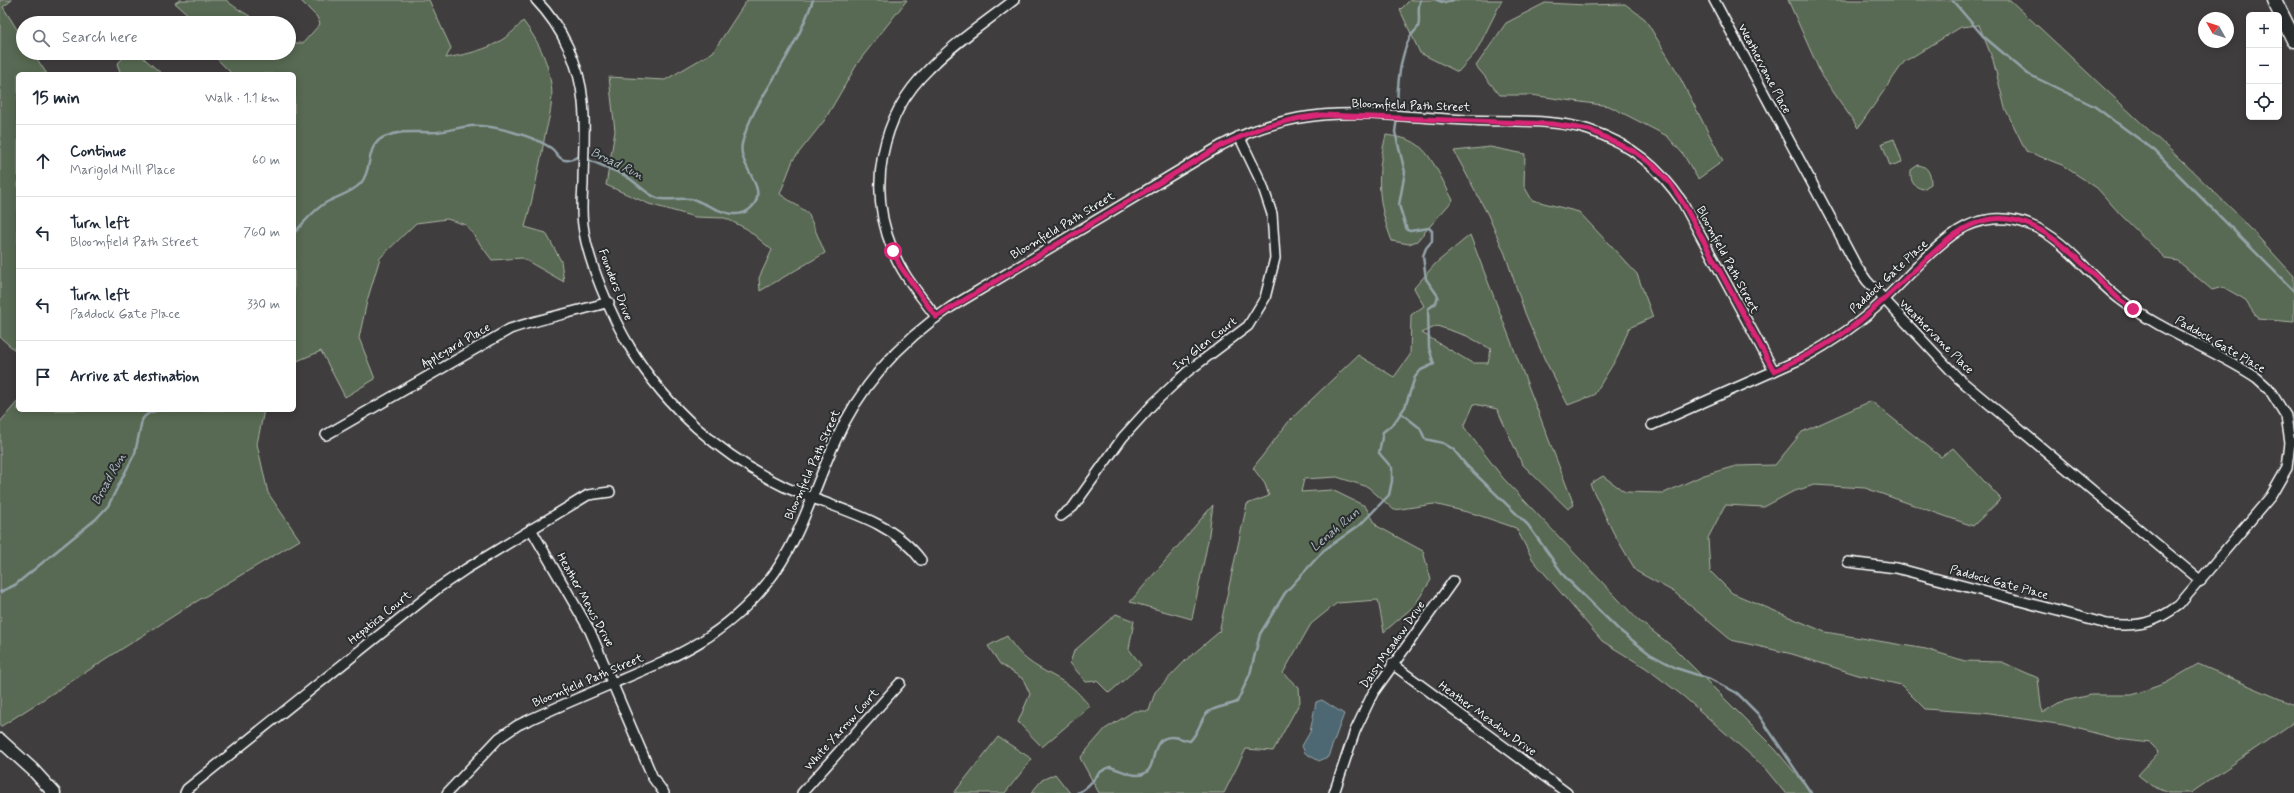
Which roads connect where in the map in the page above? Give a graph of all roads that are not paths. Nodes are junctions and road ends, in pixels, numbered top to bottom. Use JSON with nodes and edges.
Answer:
{"nodes":[{"id":1,"x":1014,"y":0,"type":"edge"},
{"id":2,"x":1714,"y":0,"type":"edge"},
{"id":3,"x":2274,"y":0,"type":"edge"},
{"id":4,"x":538,"y":1,"type":"edge"},
{"id":5,"x":2294,"y":40,"type":"edge"},
{"id":6,"x":1239,"y":136,"type":"junction"},
{"id":7,"x":1883,"y":300,"type":"junction"},
{"id":8,"x":609,"y":302,"type":"junction"},
{"id":9,"x":936,"y":317,"type":"junction"},
{"id":10,"x":1774,"y":371,"type":"junction"},
{"id":11,"x":1652,"y":425,"type":"dead end"},
{"id":12,"x":326,"y":435,"type":"dead end"},
{"id":13,"x":610,"y":492,"type":"dead end"},
{"id":14,"x":812,"y":498,"type":"junction"},
{"id":15,"x":1061,"y":516,"type":"dead end"},
{"id":16,"x":531,"y":529,"type":"junction"},
{"id":17,"x":921,"y":560,"type":"dead end"},
{"id":18,"x":1848,"y":562,"type":"dead end"},
{"id":19,"x":2201,"y":580,"type":"junction"},
{"id":20,"x":1453,"y":581,"type":"dead end"},
{"id":21,"x":1392,"y":664,"type":"junction"},
{"id":22,"x":614,"y":683,"type":"junction"},
{"id":23,"x":900,"y":683,"type":"dead end"},
{"id":24,"x":0,"y":740,"type":"edge"},
{"id":25,"x":54,"y":793,"type":"edge"},
{"id":26,"x":185,"y":793,"type":"edge"},
{"id":27,"x":447,"y":793,"type":"edge"},
{"id":28,"x":664,"y":793,"type":"edge"},
{"id":29,"x":802,"y":793,"type":"edge"},
{"id":30,"x":1334,"y":793,"type":"edge"},
{"id":31,"x":1567,"y":793,"type":"edge"}],
"edges":[{"from":1,"to":9,"type":"street"},
{"from":2,"to":7,"type":"street","name":"Weathervane Place"},
{"from":3,"to":5,"type":"main road"},
{"from":4,"to":8,"type":"street","name":"Founders Drive"},
{"from":6,"to":9,"type":"street","name":"Bloomfield Path Street"},
{"from":6,"to":10,"type":"street","name":"Bloomfield Path Street"},
{"from":6,"to":15,"type":"street","name":"Ivy Glen Court"},
{"from":7,"to":10,"type":"street","name":"Paddock Gate Place"},
{"from":7,"to":19,"type":"street","name":"Weathervane Place"},
{"from":7,"to":19,"type":"street","name":"Paddock Gate Place"},
{"from":8,"to":12,"type":"street","name":"Appleyard Place"},
{"from":8,"to":14,"type":"street","name":"Founders Drive"},
{"from":9,"to":14,"type":"street","name":"Bloomfield Path Street"},
{"from":10,"to":11,"type":"street","name":"Paddock Gate Place"},
{"from":13,"to":16,"type":"street","name":"Hepatica Court"},
{"from":14,"to":17,"type":"street","name":"Founders Drive"},
{"from":14,"to":22,"type":"street","name":"Bloomfield Path Street"},
{"from":16,"to":22,"type":"street","name":"Heather Mews Drive"},
{"from":16,"to":26,"type":"street","name":"Hepatica Court"},
{"from":18,"to":19,"type":"street","name":"Paddock Gate Place"},
{"from":20,"to":21,"type":"street","name":"Daisy Meadow Drive"},
{"from":21,"to":30,"type":"street","name":"Daisy Meadow Drive"},
{"from":21,"to":31,"type":"street","name":"Heather Meadow Drive"},
{"from":22,"to":27,"type":"street","name":"Bloomfield Path Street"},
{"from":22,"to":28,"type":"street","name":"Heather Mews Drive"},
{"from":23,"to":29,"type":"street","name":"White Yarrow Court"},
{"from":24,"to":25,"type":"main road"}]}
